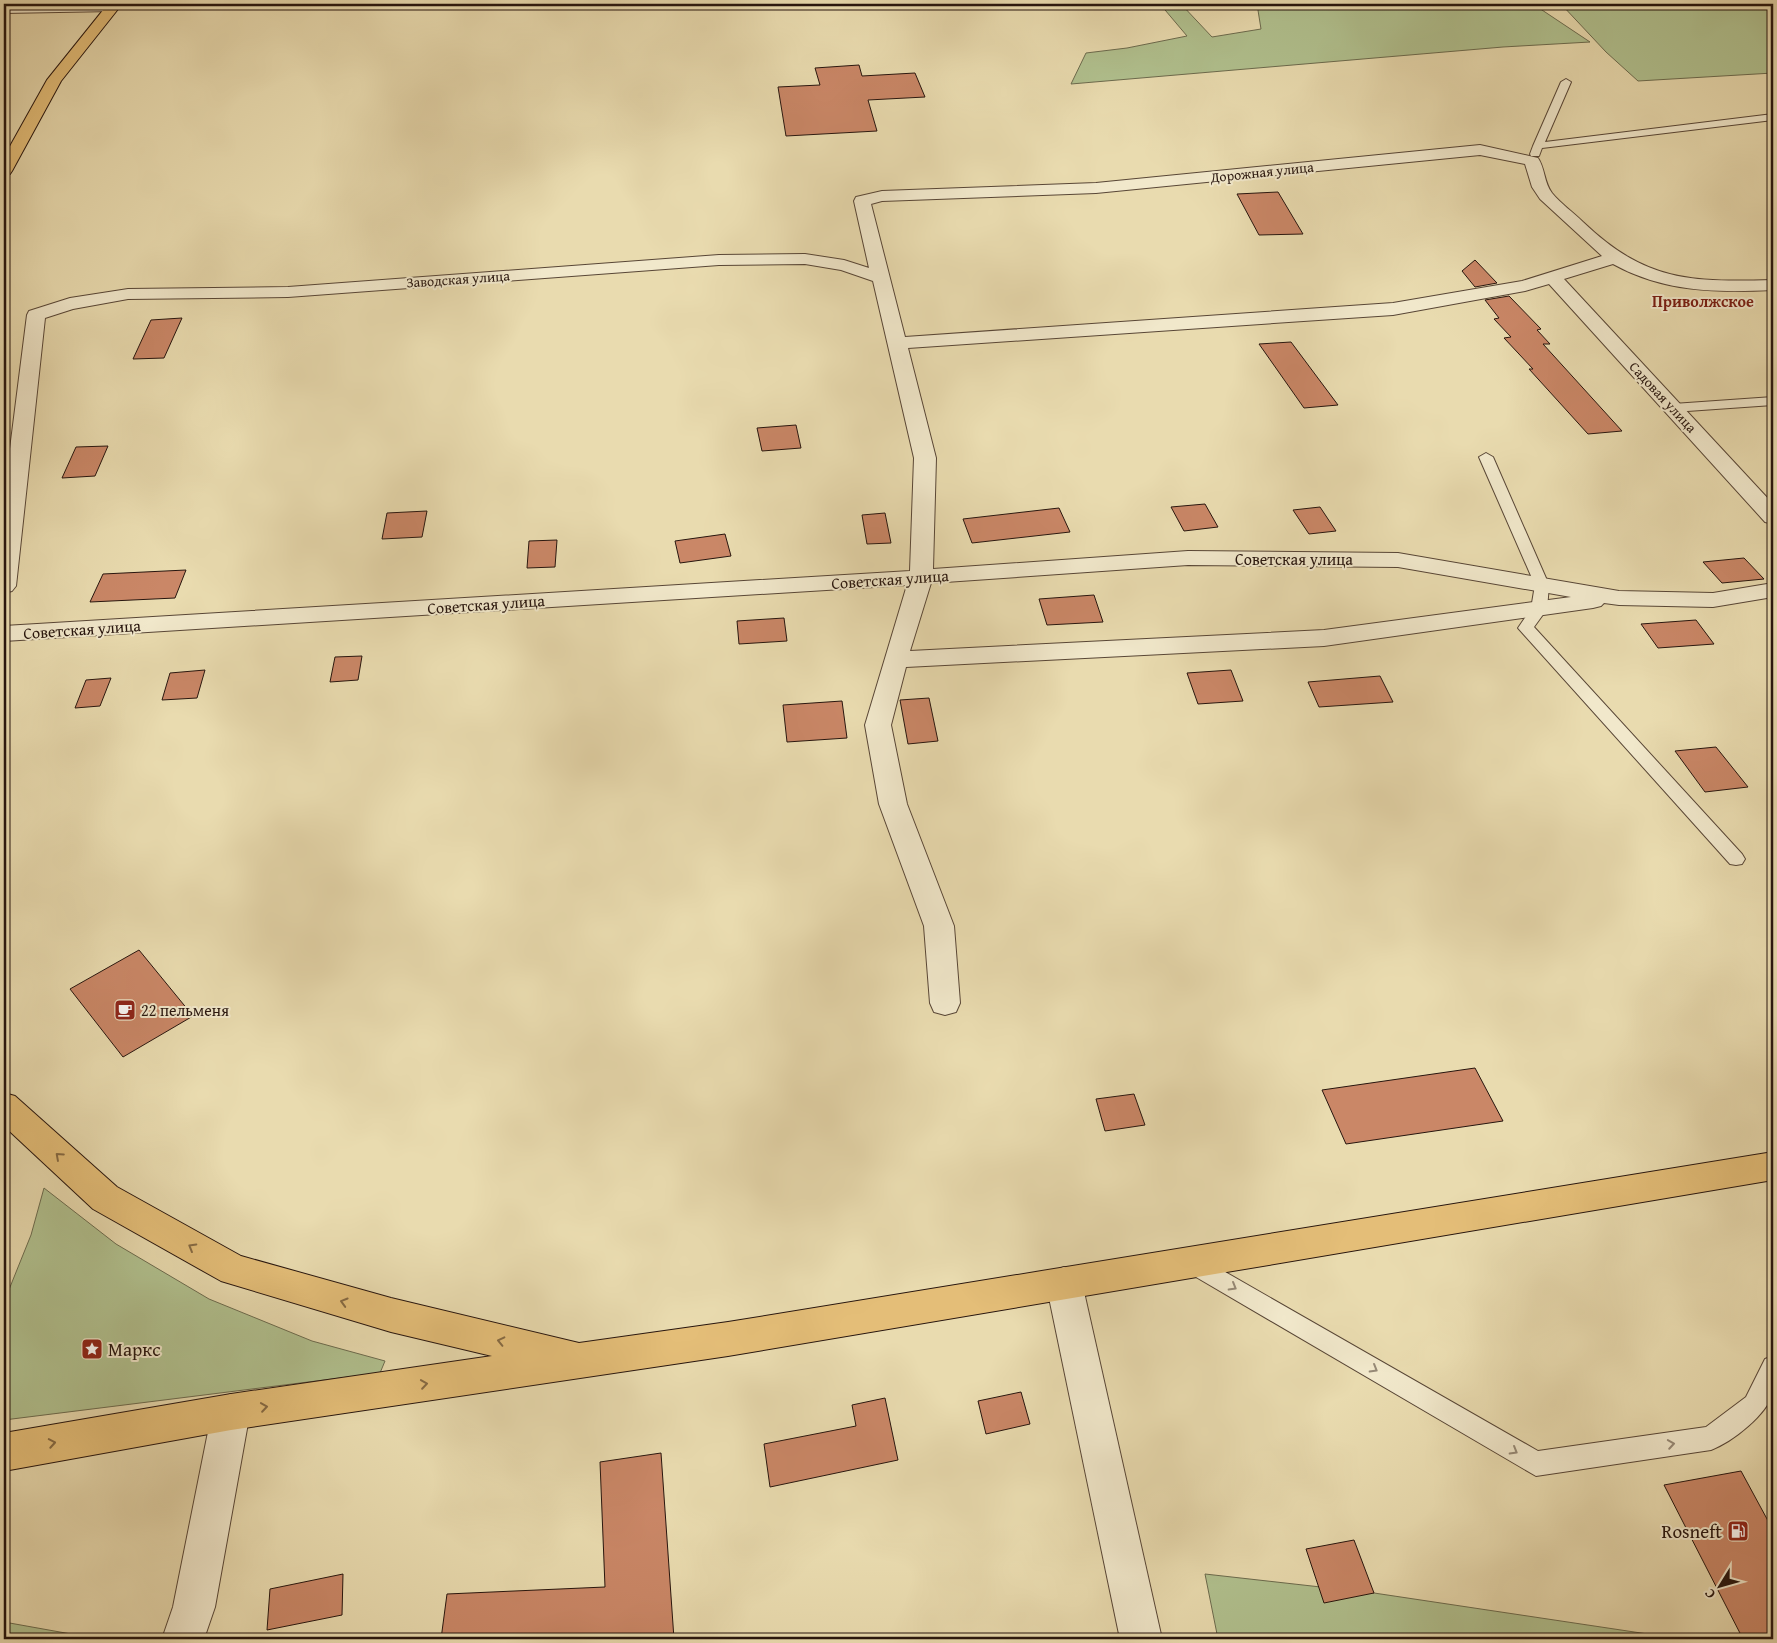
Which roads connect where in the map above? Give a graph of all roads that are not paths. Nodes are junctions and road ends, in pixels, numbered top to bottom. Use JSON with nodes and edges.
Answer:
{"nodes":[{"id":1,"x":113,"y":6,"type":"edge"},
{"id":2,"x":4,"y":11,"type":"edge"},
{"id":3,"x":1566,"y":82,"type":"dead end"},
{"id":4,"x":1773,"y":117,"type":"edge"},
{"id":5,"x":1535,"y":153,"type":"junction"},
{"id":6,"x":4,"y":171,"type":"edge"},
{"id":7,"x":1614,"y":258,"type":"junction"},
{"id":8,"x":879,"y":277,"type":"junction"},
{"id":9,"x":1552,"y":277,"type":"junction"},
{"id":10,"x":1773,"y":285,"type":"edge"},
{"id":11,"x":896,"y":343,"type":"junction"},
{"id":12,"x":1773,"y":401,"type":"edge"},
{"id":13,"x":1673,"y":408,"type":"junction"},
{"id":14,"x":1486,"y":457,"type":"dead end"},
{"id":15,"x":1773,"y":517,"type":"edge"},
{"id":16,"x":921,"y":577,"type":"junction"},
{"id":17,"x":1542,"y":585,"type":"junction"},
{"id":18,"x":4,"y":586,"type":"edge"},
{"id":19,"x":1773,"y":590,"type":"edge"},
{"id":20,"x":1620,"y":598,"type":"junction"},
{"id":21,"x":1539,"y":609,"type":"junction"},
{"id":22,"x":4,"y":634,"type":"edge"},
{"id":23,"x":894,"y":660,"type":"junction"},
{"id":24,"x":1736,"y":859,"type":"dead end"},
{"id":25,"x":945,"y":1003,"type":"dead end"},
{"id":26,"x":4,"y":1106,"type":"edge"},
{"id":27,"x":1773,"y":1166,"type":"edge"},
{"id":28,"x":1191,"y":1262,"type":"junction"},
{"id":29,"x":1064,"y":1283,"type":"junction"},
{"id":30,"x":583,"y":1360,"type":"junction"},
{"id":31,"x":1773,"y":1367,"type":"edge"},
{"id":32,"x":231,"y":1412,"type":"junction"},
{"id":33,"x":4,"y":1452,"type":"edge"},
{"id":34,"x":183,"y":1639,"type":"edge"},
{"id":35,"x":1141,"y":1639,"type":"edge"}],
"edges":[{"from":1,"to":2,"type":"lane"},
{"from":1,"to":6,"type":"highway"},
{"from":3,"to":5,"type":"lane"},
{"from":4,"to":5,"type":"lane"},
{"from":5,"to":7,"type":"street"},
{"from":5,"to":8,"type":"street","name":"Дорожная улица"},
{"from":7,"to":9,"type":"street"},
{"from":7,"to":10,"type":"street"},
{"from":8,"to":11,"type":"street"},
{"from":8,"to":18,"type":"street","name":"Заводская улица"},
{"from":9,"to":11,"type":"street"},
{"from":9,"to":13,"type":"street","name":"Садовая улица"},
{"from":11,"to":16,"type":"street"},
{"from":12,"to":13,"type":"lane"},
{"from":13,"to":15,"type":"street","name":"Садовая улица"},
{"from":14,"to":17,"type":"lane"},
{"from":16,"to":17,"type":"street","name":"Советская улица"},
{"from":16,"to":22,"type":"street","name":"Советская улица"},
{"from":16,"to":23,"type":"street"},
{"from":17,"to":20,"type":"street","name":"Советская улица"},
{"from":17,"to":21,"type":"lane"},
{"from":19,"to":20,"type":"street","name":"Советская улица"},
{"from":20,"to":21,"type":"street"},
{"from":21,"to":23,"type":"street"},
{"from":21,"to":24,"type":"lane"},
{"from":23,"to":25,"type":"street"},
{"from":30,"to":26,"type":"highway","one_way":true},
{"from":27,"to":28,"type":"highway"},
{"from":28,"to":29,"type":"highway"},
{"from":28,"to":31,"type":"lane","one_way":true},
{"from":29,"to":30,"type":"highway"},
{"from":29,"to":35,"type":"street"},
{"from":32,"to":30,"type":"highway","one_way":true},
{"from":33,"to":32,"type":"highway","one_way":true},
{"from":32,"to":34,"type":"street"}]}
